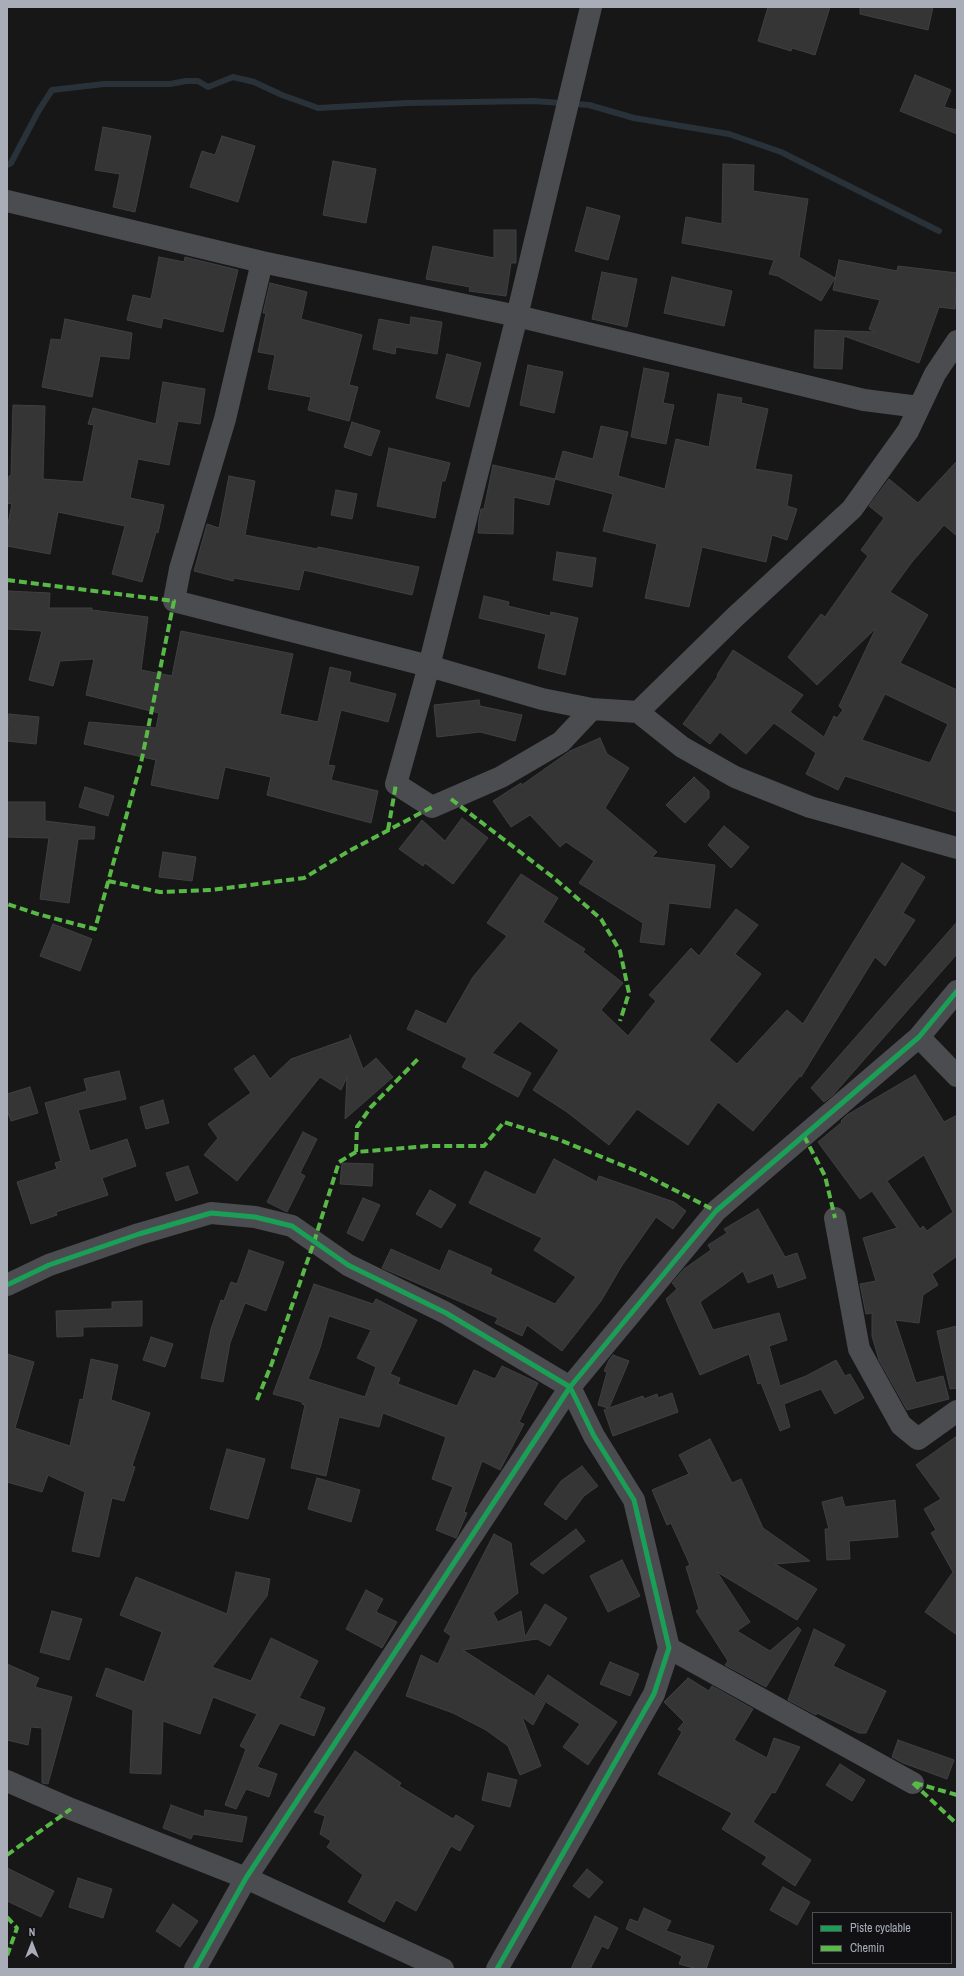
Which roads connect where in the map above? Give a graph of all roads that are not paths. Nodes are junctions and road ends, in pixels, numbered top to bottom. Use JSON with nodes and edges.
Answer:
{"nodes":[{"id":1,"x":591,"y":7,"type":"edge"},
{"id":2,"x":7,"y":201,"type":"edge"},
{"id":3,"x":262,"y":262,"type":"junction"},
{"id":4,"x":517,"y":316,"type":"junction"},
{"id":5,"x":957,"y":341,"type":"edge"},
{"id":6,"x":919,"y":407,"type":"junction"},
{"id":7,"x":429,"y":666,"type":"junction"},
{"id":8,"x":592,"y":709,"type":"junction"},
{"id":9,"x":638,"y":712,"type":"junction"},
{"id":10,"x":957,"y":848,"type":"edge"},
{"id":11,"x":957,"y":991,"type":"edge"},
{"id":12,"x":919,"y":1038,"type":"junction"},
{"id":13,"x":957,"y":1076,"type":"edge"},
{"id":14,"x":835,"y":1218,"type":"dead end"},
{"id":15,"x":7,"y":1285,"type":"edge"},
{"id":16,"x":570,"y":1387,"type":"junction"},
{"id":17,"x":957,"y":1411,"type":"edge"},
{"id":18,"x":669,"y":1648,"type":"junction"},
{"id":19,"x":7,"y":1781,"type":"edge"},
{"id":20,"x":914,"y":1783,"type":"dead end"},
{"id":21,"x":246,"y":1878,"type":"junction"},
{"id":22,"x":195,"y":1969,"type":"edge"},
{"id":23,"x":443,"y":1969,"type":"edge"},
{"id":24,"x":497,"y":1969,"type":"edge"}],
"edges":[{"from":1,"to":4,"type":"street"},
{"from":2,"to":3,"type":"street"},
{"from":3,"to":4,"type":"street"},
{"from":3,"to":7,"type":"street"},
{"from":4,"to":6,"type":"street"},
{"from":4,"to":7,"type":"street"},
{"from":5,"to":6,"type":"street"},
{"from":6,"to":9,"type":"street"},
{"from":7,"to":8,"type":"street"},
{"from":7,"to":8,"type":"street"},
{"from":8,"to":9,"type":"street"},
{"from":9,"to":10,"type":"street"},
{"from":11,"to":12,"type":"street"},
{"from":12,"to":13,"type":"street"},
{"from":12,"to":16,"type":"street"},
{"from":14,"to":17,"type":"street"},
{"from":15,"to":16,"type":"street"},
{"from":16,"to":18,"type":"street"},
{"from":16,"to":21,"type":"street"},
{"from":18,"to":20,"type":"street"},
{"from":18,"to":24,"type":"street"},
{"from":19,"to":21,"type":"street"},
{"from":21,"to":22,"type":"street"},
{"from":21,"to":23,"type":"street"}]}
